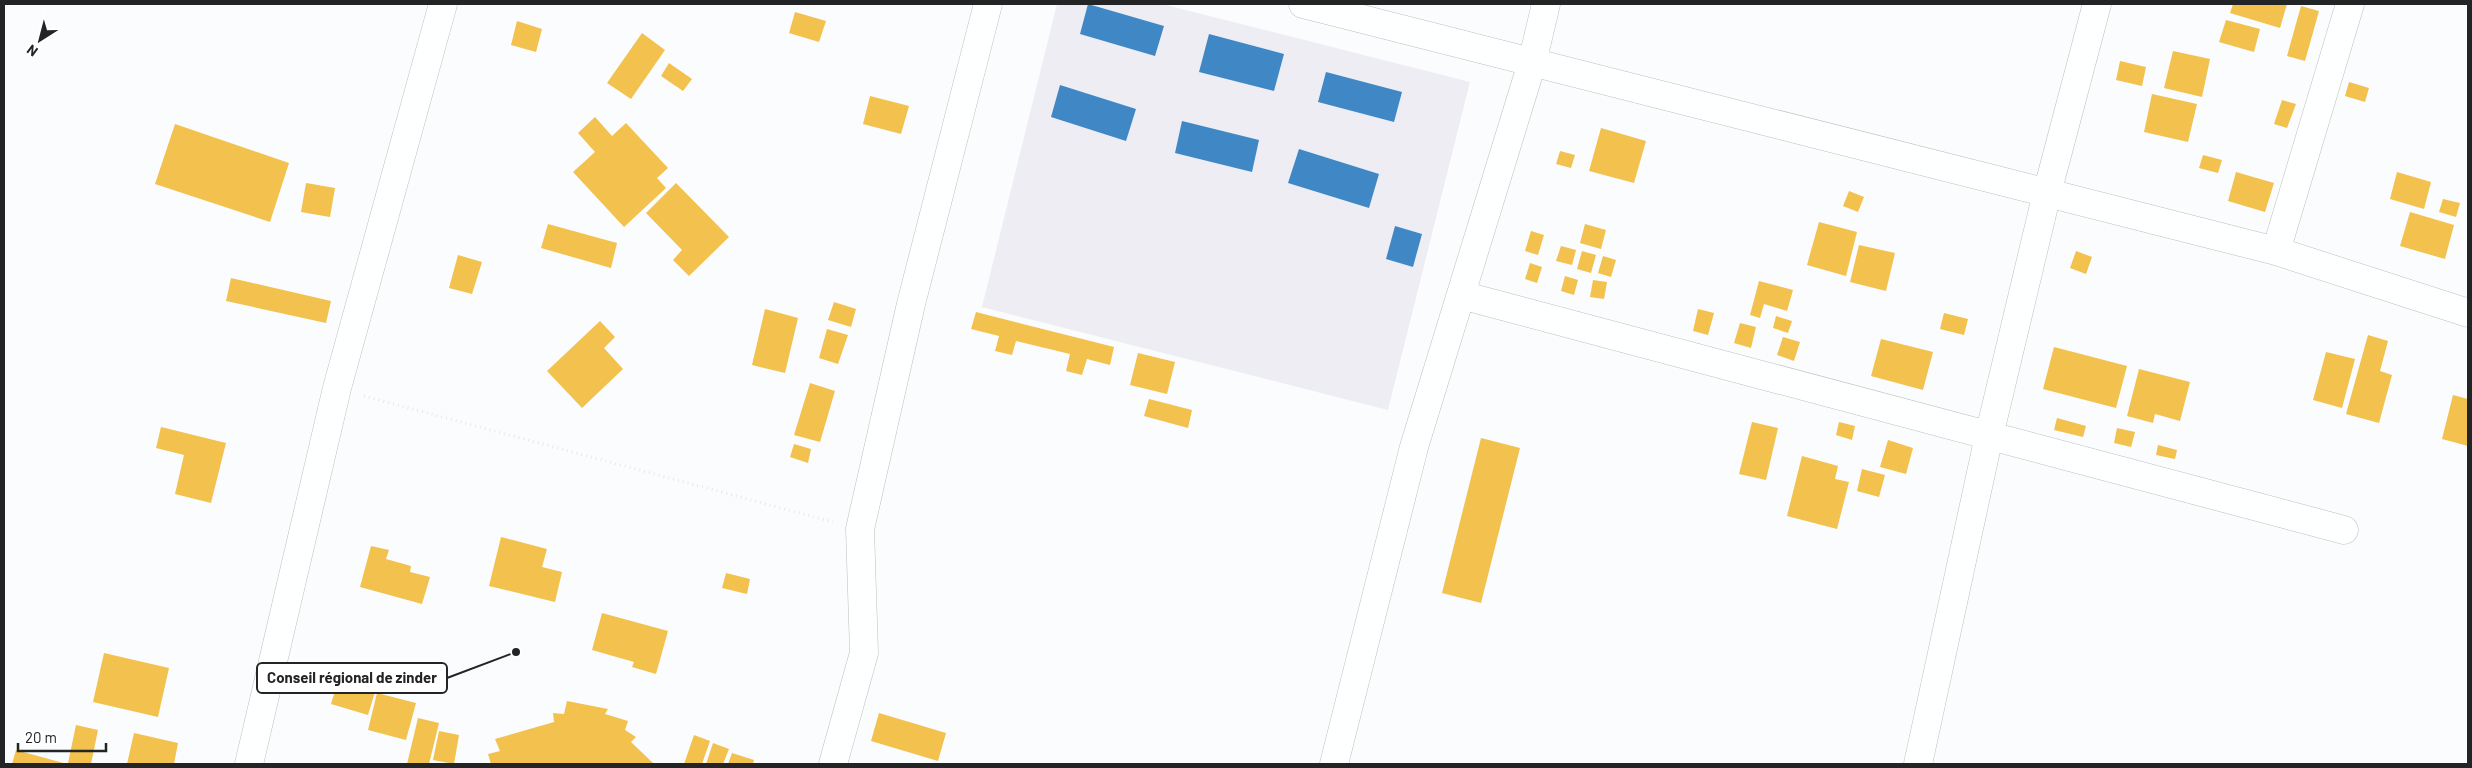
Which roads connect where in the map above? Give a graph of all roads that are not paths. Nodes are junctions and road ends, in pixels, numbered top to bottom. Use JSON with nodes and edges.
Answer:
{"nodes":[{"id":1,"x":443,"y":4,"type":"edge"},
{"id":2,"x":988,"y":4,"type":"edge"},
{"id":3,"x":1303,"y":4,"type":"edge"},
{"id":4,"x":1546,"y":4,"type":"edge"},
{"id":5,"x":2097,"y":4,"type":"edge"},
{"id":6,"x":2350,"y":4,"type":"edge"},
{"id":7,"x":1532,"y":63,"type":"junction"},
{"id":8,"x":2047,"y":193,"type":"junction"},
{"id":9,"x":2276,"y":251,"type":"junction"},
{"id":10,"x":1461,"y":295,"type":"junction"},
{"id":11,"x":2468,"y":312,"type":"edge"},
{"id":12,"x":1989,"y":436,"type":"junction"},
{"id":13,"x":2344,"y":530,"type":"dead end"},
{"id":14,"x":249,"y":764,"type":"edge"},
{"id":15,"x":833,"y":764,"type":"edge"},
{"id":16,"x":1334,"y":764,"type":"edge"},
{"id":17,"x":1918,"y":764,"type":"edge"}],
"edges":[{"from":1,"to":14,"type":"street"},
{"from":2,"to":15,"type":"street"},
{"from":3,"to":7,"type":"street"},
{"from":4,"to":7,"type":"street"},
{"from":5,"to":8,"type":"street"},
{"from":6,"to":9,"type":"street"},
{"from":7,"to":8,"type":"street"},
{"from":7,"to":10,"type":"street"},
{"from":8,"to":9,"type":"street"},
{"from":8,"to":12,"type":"street"},
{"from":9,"to":11,"type":"street"},
{"from":10,"to":12,"type":"street"},
{"from":10,"to":16,"type":"street"},
{"from":12,"to":13,"type":"street"},
{"from":12,"to":17,"type":"street"}]}
